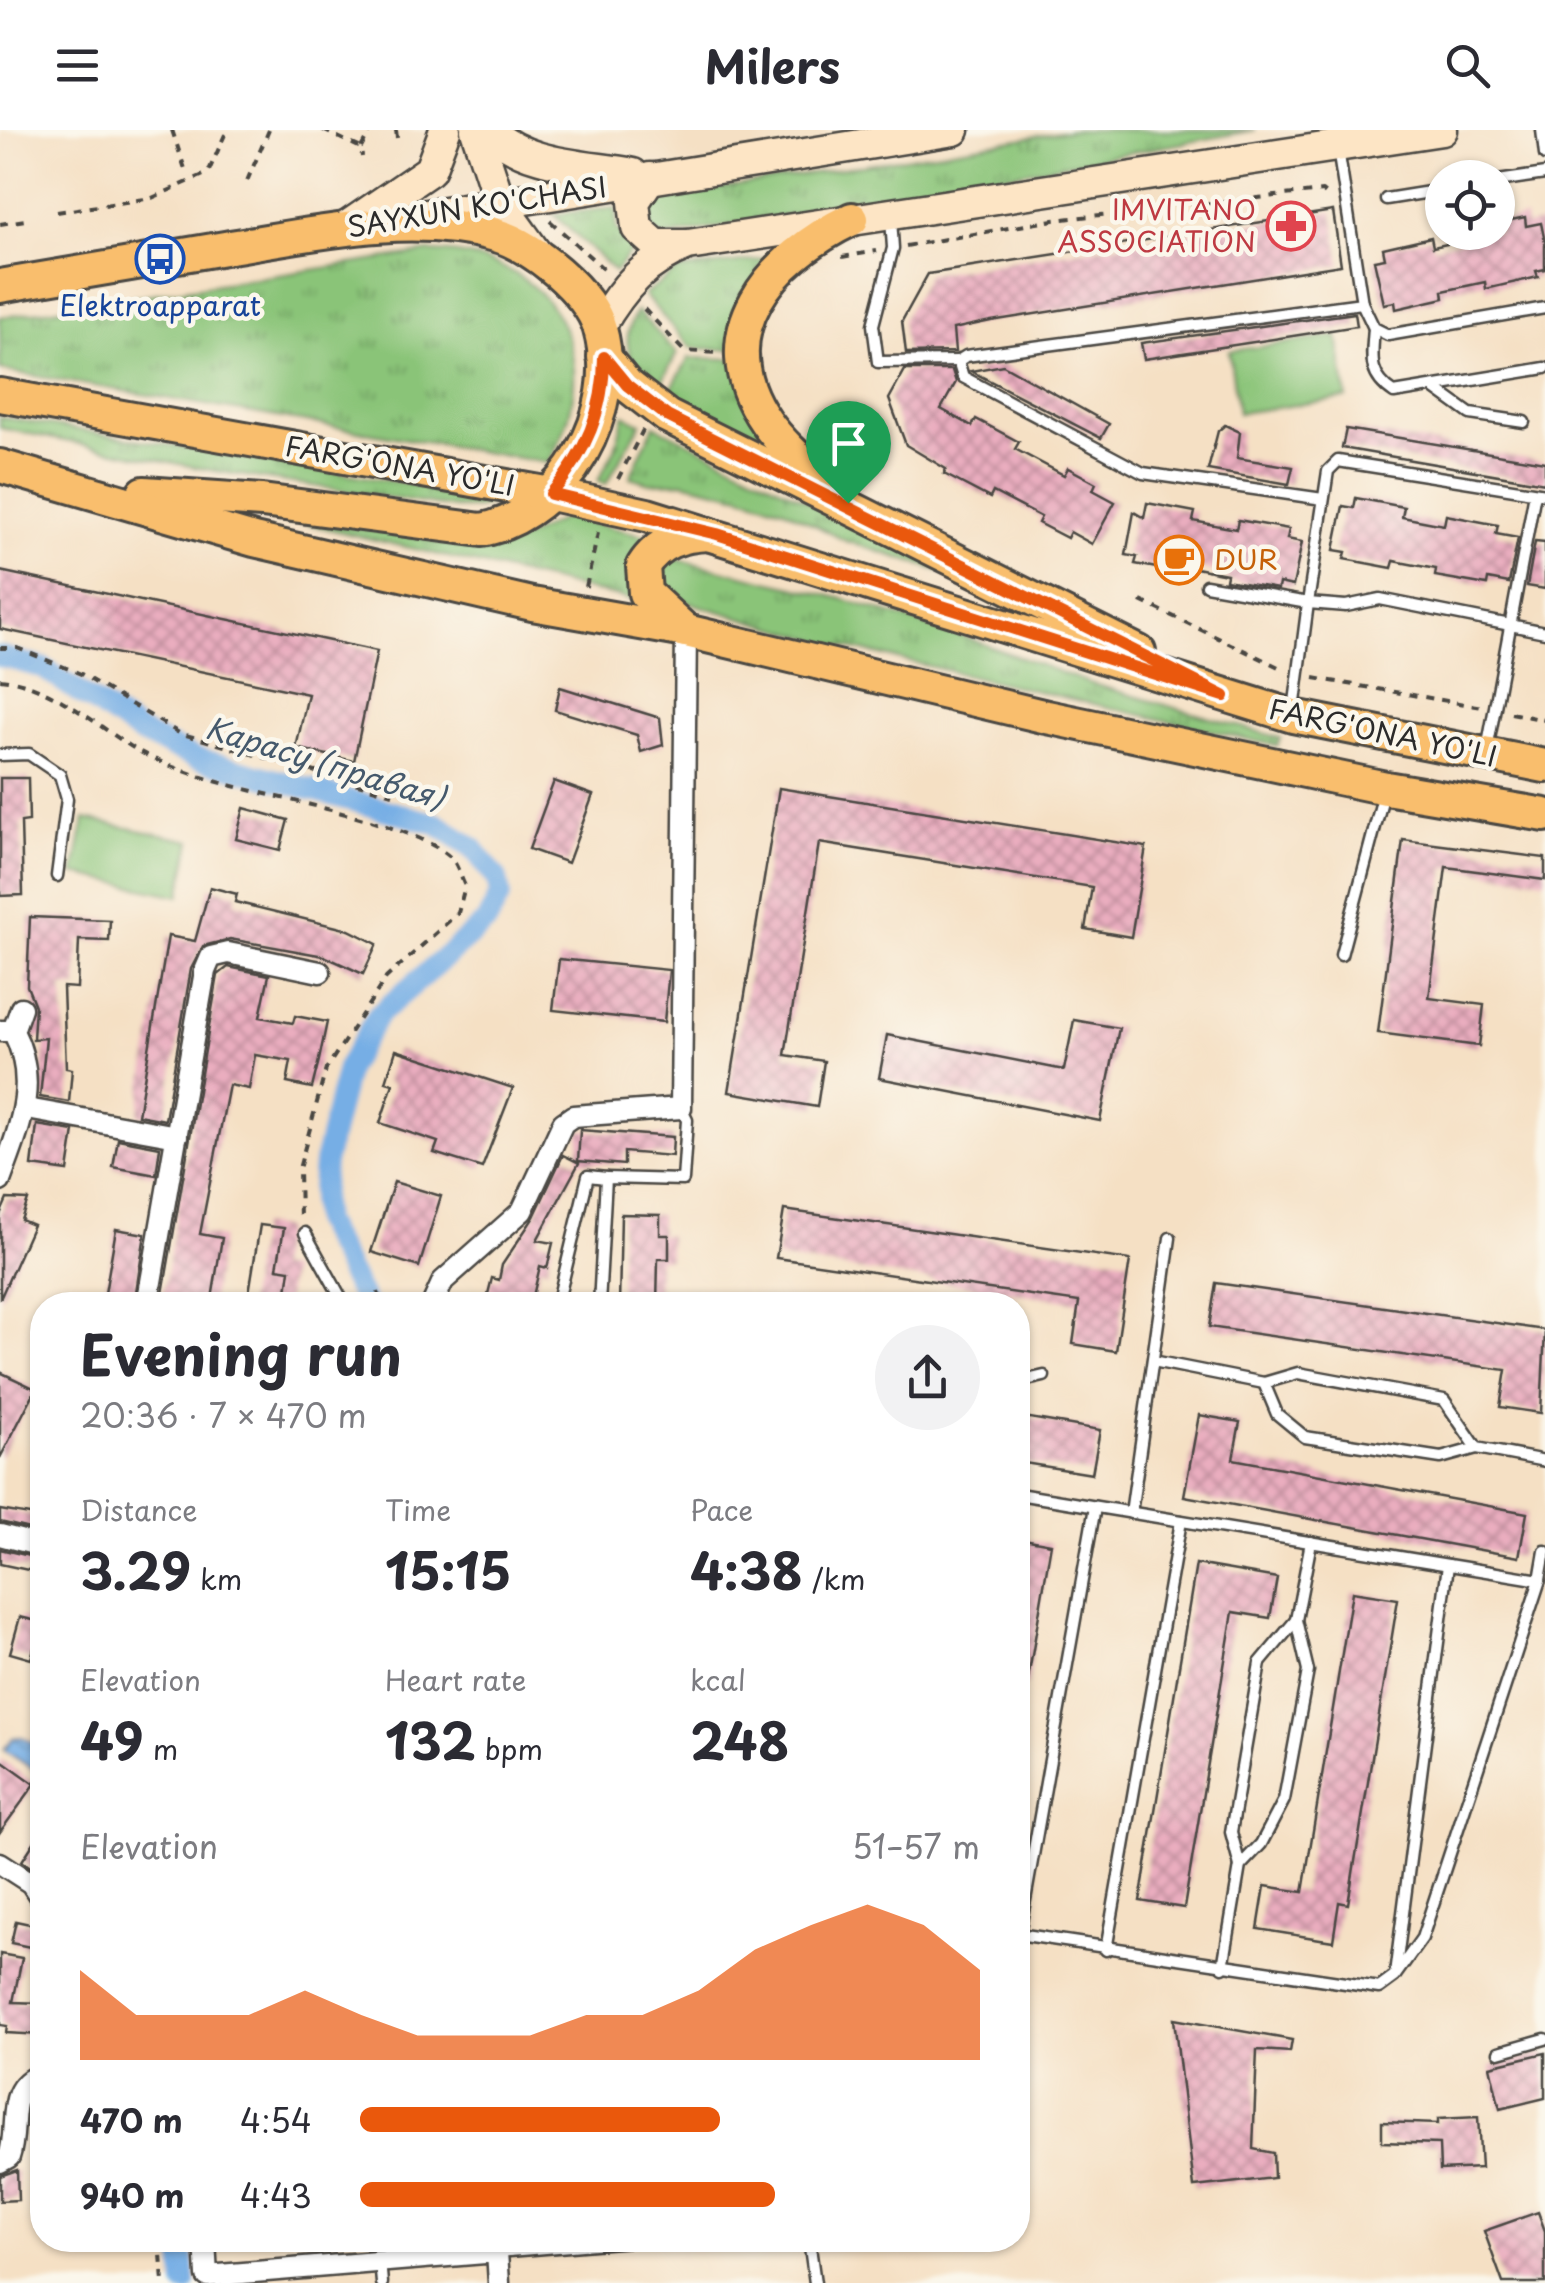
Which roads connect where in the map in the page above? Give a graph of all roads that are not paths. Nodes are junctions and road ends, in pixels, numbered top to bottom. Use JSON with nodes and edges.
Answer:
{"nodes":[{"id":1,"x":445,"y":130,"type":"edge"},
{"id":2,"x":476,"y":130,"type":"edge"},
{"id":3,"x":489,"y":130,"type":"edge"},
{"id":4,"x":954,"y":130,"type":"edge"},
{"id":5,"x":1442,"y":130,"type":"edge"},
{"id":6,"x":1542,"y":130,"type":"edge"},
{"id":7,"x":1338,"y":145,"type":"junction"},
{"id":8,"x":1545,"y":155,"type":"edge"},
{"id":9,"x":1545,"y":174,"type":"edge"},
{"id":10,"x":650,"y":178,"type":"junction"},
{"id":11,"x":1515,"y":178,"type":"edge"},
{"id":12,"x":1425,"y":193,"type":"edge"},
{"id":13,"x":1386,"y":199,"type":"dead end"},
{"id":14,"x":500,"y":202,"type":"junction"},
{"id":15,"x":890,"y":213,"type":"junction"},
{"id":16,"x":852,"y":219,"type":"junction"},
{"id":17,"x":345,"y":228,"type":"junction"},
{"id":18,"x":688,"y":245,"type":"junction"},
{"id":19,"x":536,"y":254,"type":"junction"},
{"id":20,"x":0,"y":286,"type":"edge"},
{"id":21,"x":1362,"y":303,"type":"junction"},
{"id":22,"x":1545,"y":308,"type":"edge"},
{"id":23,"x":1374,"y":328,"type":"junction"},
{"id":24,"x":602,"y":342,"type":"junction"},
{"id":25,"x":958,"y":361,"type":"junction"},
{"id":26,"x":1545,"y":368,"type":"edge"},
{"id":27,"x":1434,"y":388,"type":"junction"},
{"id":28,"x":0,"y":395,"type":"edge"},
{"id":29,"x":1524,"y":422,"type":"dead end"},
{"id":30,"x":0,"y":466,"type":"edge"},
{"id":31,"x":0,"y":481,"type":"edge"},
{"id":32,"x":80,"y":489,"type":"junction"},
{"id":33,"x":1540,"y":493,"type":"edge"},
{"id":34,"x":551,"y":494,"type":"junction"},
{"id":35,"x":1323,"y":499,"type":"junction"},
{"id":36,"x":848,"y":503,"type":"junction"},
{"id":37,"x":717,"y":534,"type":"junction"},
{"id":38,"x":1206,"y":585,"type":"dead end"},
{"id":39,"x":1308,"y":603,"type":"junction"},
{"id":40,"x":1510,"y":625,"type":"junction"},
{"id":41,"x":686,"y":631,"type":"junction"},
{"id":42,"x":1545,"y":632,"type":"edge"},
{"id":43,"x":1224,"y":696,"type":"junction"},
{"id":44,"x":1293,"y":716,"type":"junction"},
{"id":45,"x":0,"y":756,"type":"edge"},
{"id":46,"x":1486,"y":756,"type":"junction"},
{"id":47,"x":1545,"y":766,"type":"edge"},
{"id":48,"x":1386,"y":788,"type":"junction"},
{"id":49,"x":1545,"y":815,"type":"edge"},
{"id":50,"x":57,"y":876,"type":"dead end"},
{"id":51,"x":1341,"y":955,"type":"dead end"},
{"id":52,"x":320,"y":972,"type":"dead end"},
{"id":53,"x":22,"y":1008,"type":"dead end"},
{"id":54,"x":7,"y":1031,"type":"edge"},
{"id":55,"x":681,"y":1108,"type":"junction"},
{"id":56,"x":26,"y":1109,"type":"junction"},
{"id":57,"x":177,"y":1136,"type":"junction"},
{"id":58,"x":606,"y":1178,"type":"junction"},
{"id":59,"x":0,"y":1181,"type":"edge"},
{"id":60,"x":305,"y":1234,"type":"road end"},
{"id":61,"x":1170,"y":1238,"type":"dead end"},
{"id":62,"x":149,"y":1292,"type":"edge"},
{"id":63,"x":337,"y":1292,"type":"edge"},
{"id":64,"x":438,"y":1292,"type":"edge"},
{"id":65,"x":560,"y":1292,"type":"edge"},
{"id":66,"x":601,"y":1292,"type":"edge"},
{"id":67,"x":1153,"y":1362,"type":"junction"},
{"id":68,"x":1044,"y":1376,"type":"dead end"},
{"id":69,"x":1030,"y":1379,"type":"edge"},
{"id":70,"x":1264,"y":1384,"type":"junction"},
{"id":71,"x":1477,"y":1448,"type":"junction"},
{"id":72,"x":1545,"y":1462,"type":"edge"},
{"id":73,"x":1030,"y":1496,"type":"edge"},
{"id":74,"x":1095,"y":1507,"type":"junction"},
{"id":75,"x":1131,"y":1513,"type":"junction"},
{"id":76,"x":1181,"y":1522,"type":"junction"},
{"id":77,"x":0,"y":1535,"type":"edge"},
{"id":78,"x":1310,"y":1542,"type":"junction"},
{"id":79,"x":30,"y":1543,"type":"edge"},
{"id":80,"x":1545,"y":1551,"type":"edge"},
{"id":81,"x":1448,"y":1564,"type":"junction"},
{"id":82,"x":1540,"y":1580,"type":"junction"},
{"id":83,"x":1296,"y":1620,"type":"junction"},
{"id":84,"x":0,"y":1864,"type":"edge"},
{"id":85,"x":1240,"y":1866,"type":"junction"},
{"id":86,"x":1030,"y":1867,"type":"edge"},
{"id":87,"x":30,"y":1884,"type":"edge"},
{"id":88,"x":1030,"y":1936,"type":"edge"},
{"id":89,"x":1106,"y":1950,"type":"junction"},
{"id":90,"x":1223,"y":1967,"type":"junction"},
{"id":91,"x":1394,"y":1977,"type":"junction"},
{"id":92,"x":1545,"y":2039,"type":"edge"},
{"id":93,"x":1499,"y":2052,"type":"dead end"},
{"id":94,"x":30,"y":2082,"type":"edge"},
{"id":95,"x":0,"y":2162,"type":"edge"},
{"id":96,"x":205,"y":2252,"type":"edge"},
{"id":97,"x":497,"y":2252,"type":"joint"},
{"id":98,"x":811,"y":2252,"type":"edge"},
{"id":99,"x":381,"y":2272,"type":"edge"},
{"id":100,"x":333,"y":2274,"type":"edge"},
{"id":101,"x":207,"y":2280,"type":"edge"},
{"id":102,"x":498,"y":2283,"type":"edge"},
{"id":103,"x":815,"y":2283,"type":"edge"}],
"edges":[{"from":1,"to":17,"type":"main road"},
{"from":2,"to":14,"type":"main road"},
{"from":3,"to":10,"type":"main road"},
{"from":4,"to":10,"type":"main road","name":"SAYXUN KO'CHASI"},
{"from":5,"to":7,"type":"main road"},
{"from":6,"to":8,"type":"lane"},
{"from":7,"to":15,"type":"main road"},
{"from":7,"to":21,"type":"lane"},
{"from":9,"to":11,"type":"lane"},
{"from":10,"to":14,"type":"main road","name":"SAYXUN KO'CHASI"},
{"from":10,"to":18,"type":"main road"},
{"from":12,"to":13,"type":"lane"},
{"from":14,"to":17,"type":"main road","name":"SAYXUN KO'CHASI"},
{"from":14,"to":19,"type":"main road"},
{"from":15,"to":16,"type":"main road"},
{"from":15,"to":25,"type":"lane"},
{"from":16,"to":18,"type":"main road"},
{"from":16,"to":36,"type":"main road"},
{"from":17,"to":19,"type":"main road"},
{"from":17,"to":20,"type":"main road","name":"SAYXUN KO'CHASI"},
{"from":18,"to":24,"type":"main road"},
{"from":19,"to":24,"type":"main road"},
{"from":21,"to":23,"type":"lane"},
{"from":21,"to":25,"type":"lane"},
{"from":22,"to":23,"type":"lane"},
{"from":23,"to":27,"type":"lane"},
{"from":24,"to":34,"type":"main road"},
{"from":24,"to":36,"type":"main road"},
{"from":25,"to":35,"type":"lane"},
{"from":26,"to":27,"type":"lane"},
{"from":27,"to":29,"type":"lane"},
{"from":28,"to":34,"type":"main road","name":"FARG'ONA YO'LI"},
{"from":30,"to":32,"type":"main road","name":"FARG'ONA YO'LI"},
{"from":31,"to":32,"type":"main road"},
{"from":32,"to":34,"type":"main road"},
{"from":32,"to":41,"type":"main road","name":"FARG'ONA YO'LI"},
{"from":33,"to":35,"type":"lane"},
{"from":33,"to":40,"type":"lane"},
{"from":34,"to":37,"type":"main road","name":"FARG'ONA YO'LI"},
{"from":35,"to":39,"type":"lane"},
{"from":36,"to":43,"type":"main road"},
{"from":37,"to":41,"type":"main road"},
{"from":37,"to":43,"type":"main road","name":"FARG'ONA YO'LI"},
{"from":38,"to":39,"type":"lane"},
{"from":39,"to":40,"type":"lane"},
{"from":39,"to":44,"type":"lane"},
{"from":40,"to":42,"type":"lane"},
{"from":40,"to":46,"type":"lane"},
{"from":41,"to":48,"type":"main road","name":"FARG'ONA YO'LI"},
{"from":41,"to":55,"type":"street"},
{"from":43,"to":44,"type":"main road","name":"FARG'ONA YO'LI"},
{"from":44,"to":46,"type":"main road","name":"FARG'ONA YO'LI"},
{"from":45,"to":50,"type":"lane"},
{"from":46,"to":47,"type":"main road","name":"FARG'ONA YO'LI"},
{"from":48,"to":49,"type":"main road","name":"FARG'ONA YO'LI"},
{"from":48,"to":51,"type":"lane"},
{"from":52,"to":57,"type":"street"},
{"from":53,"to":54,"type":"street"},
{"from":54,"to":56,"type":"street"},
{"from":55,"to":58,"type":"lane"},
{"from":55,"to":64,"type":"street"},
{"from":56,"to":57,"type":"street"},
{"from":56,"to":59,"type":"street"},
{"from":57,"to":62,"type":"street"},
{"from":58,"to":65,"type":"lane"},
{"from":58,"to":66,"type":"lane"},
{"from":60,"to":63,"type":"lane"},
{"from":61,"to":67,"type":"lane"},
{"from":67,"to":70,"type":"lane"},
{"from":67,"to":75,"type":"lane"},
{"from":68,"to":69,"type":"lane"},
{"from":70,"to":71,"type":"lane"},
{"from":70,"to":71,"type":"lane"},
{"from":71,"to":72,"type":"lane"},
{"from":73,"to":74,"type":"lane"},
{"from":74,"to":75,"type":"lane"},
{"from":74,"to":86,"type":"lane"},
{"from":75,"to":76,"type":"lane"},
{"from":76,"to":78,"type":"lane"},
{"from":76,"to":89,"type":"lane"},
{"from":77,"to":79,"type":"street"},
{"from":78,"to":81,"type":"lane"},
{"from":78,"to":83,"type":"lane"},
{"from":80,"to":82,"type":"lane"},
{"from":81,"to":82,"type":"lane"},
{"from":81,"to":91,"type":"lane"},
{"from":82,"to":91,"type":"lane"},
{"from":83,"to":85,"type":"lane"},
{"from":83,"to":85,"type":"lane"},
{"from":84,"to":87,"type":"street"},
{"from":85,"to":90,"type":"lane"},
{"from":88,"to":89,"type":"lane"},
{"from":89,"to":90,"type":"lane"},
{"from":90,"to":91,"type":"lane"},
{"from":92,"to":93,"type":"lane"},
{"from":94,"to":95,"type":"street"},
{"from":96,"to":101,"type":"street"},
{"from":97,"to":99,"type":"street"},
{"from":97,"to":102,"type":"street"},
{"from":98,"to":103,"type":"lane"},
{"from":99,"to":100,"type":"street"},
{"from":100,"to":101,"type":"street"}]}
